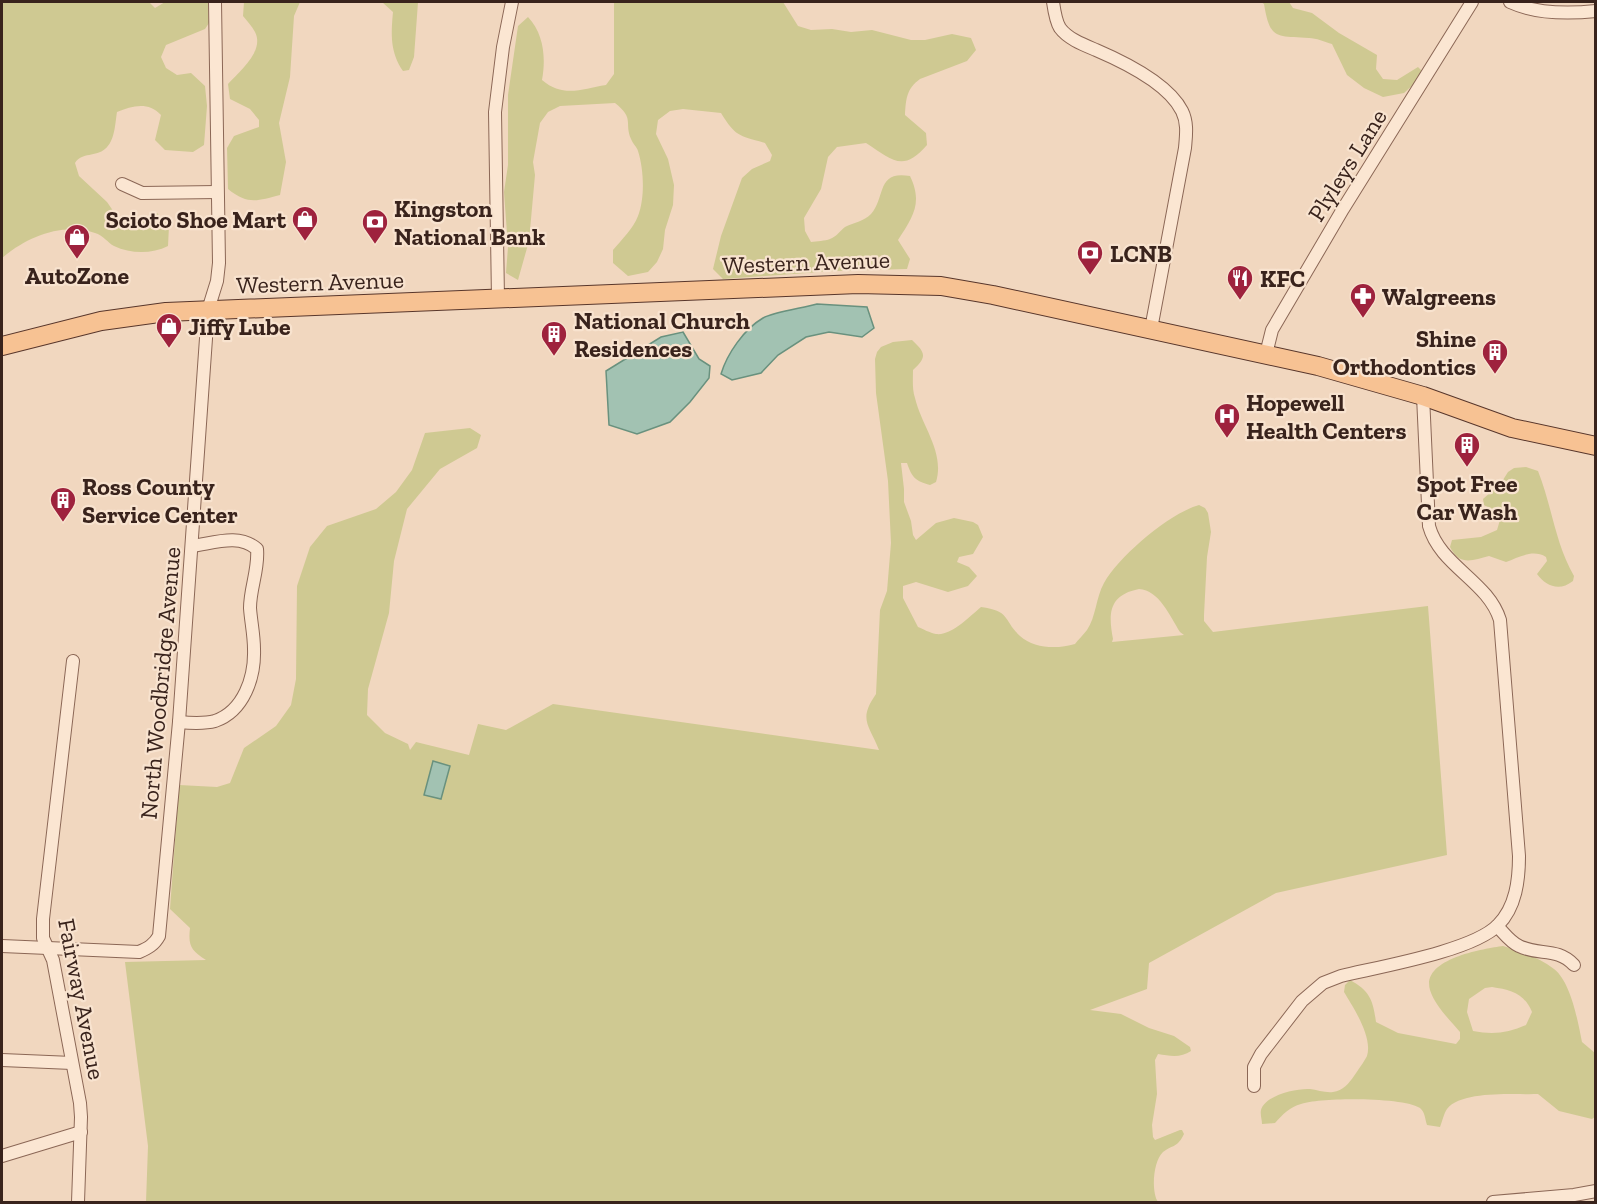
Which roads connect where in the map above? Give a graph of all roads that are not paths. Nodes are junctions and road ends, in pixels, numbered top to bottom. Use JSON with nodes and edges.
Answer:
{"nodes":[{"id":1,"x":215,"y":2,"type":"edge"},
{"id":2,"x":512,"y":2,"type":"edge"},
{"id":3,"x":1053,"y":2,"type":"edge"},
{"id":4,"x":1472,"y":2,"type":"edge"},
{"id":5,"x":1509,"y":2,"type":"edge"},
{"id":6,"x":1596,"y":11,"type":"edge"},
{"id":7,"x":122,"y":184,"type":"dead end"},
{"id":8,"x":217,"y":192,"type":"junction"},
{"id":9,"x":498,"y":298,"type":"junction"},
{"id":10,"x":208,"y":310,"type":"junction"},
{"id":11,"x":1151,"y":329,"type":"junction"},
{"id":12,"x":2,"y":346,"type":"edge"},
{"id":13,"x":1266,"y":354,"type":"junction"},
{"id":14,"x":1423,"y":396,"type":"junction"},
{"id":15,"x":1596,"y":446,"type":"edge"},
{"id":16,"x":192,"y":546,"type":"junction"},
{"id":17,"x":73,"y":661,"type":"dead end"},
{"id":18,"x":179,"y":722,"type":"junction"},
{"id":19,"x":1497,"y":926,"type":"junction"},
{"id":20,"x":2,"y":946,"type":"edge"},
{"id":21,"x":48,"y":948,"type":"junction"},
{"id":22,"x":1574,"y":965,"type":"dead end"},
{"id":23,"x":2,"y":1060,"type":"edge"},
{"id":24,"x":72,"y":1063,"type":"junction"},
{"id":25,"x":1254,"y":1086,"type":"dead end"},
{"id":26,"x":81,"y":1132,"type":"junction"},
{"id":27,"x":2,"y":1156,"type":"edge"},
{"id":28,"x":1596,"y":1191,"type":"edge"},
{"id":29,"x":78,"y":1203,"type":"edge"},
{"id":30,"x":1494,"y":1203,"type":"edge"}],
"edges":[{"from":1,"to":8,"type":"street","name":"North Woodbridge Avenue"},
{"from":2,"to":9,"type":"street"},
{"from":3,"to":11,"type":"street"},
{"from":4,"to":13,"type":"street","name":"Plyleys Lane"},
{"from":5,"to":6,"type":"street"},
{"from":7,"to":8,"type":"street"},
{"from":8,"to":10,"type":"street","name":"North Woodbridge Avenue"},
{"from":9,"to":10,"type":"main road","name":"Western Avenue"},
{"from":9,"to":11,"type":"main road","name":"Western Avenue"},
{"from":10,"to":12,"type":"main road","name":"Western Avenue"},
{"from":10,"to":16,"type":"street","name":"North Woodbridge Avenue"},
{"from":11,"to":13,"type":"main road","name":"Western Avenue"},
{"from":13,"to":14,"type":"main road","name":"Western Avenue"},
{"from":14,"to":15,"type":"main road","name":"Western Avenue"},
{"from":14,"to":19,"type":"street"},
{"from":16,"to":18,"type":"street","name":"North Woodbridge Avenue"},
{"from":16,"to":18,"type":"street"},
{"from":17,"to":21,"type":"street","name":"Fairway Avenue"},
{"from":18,"to":21,"type":"street","name":"North Woodbridge Avenue"},
{"from":19,"to":22,"type":"street"},
{"from":19,"to":25,"type":"street"},
{"from":20,"to":21,"type":"street"},
{"from":21,"to":24,"type":"street","name":"Fairway Avenue"},
{"from":23,"to":24,"type":"street"},
{"from":24,"to":26,"type":"street","name":"Fairway Avenue"},
{"from":26,"to":27,"type":"street"},
{"from":26,"to":29,"type":"street","name":"Fairway Avenue"},
{"from":28,"to":30,"type":"street"}]}
